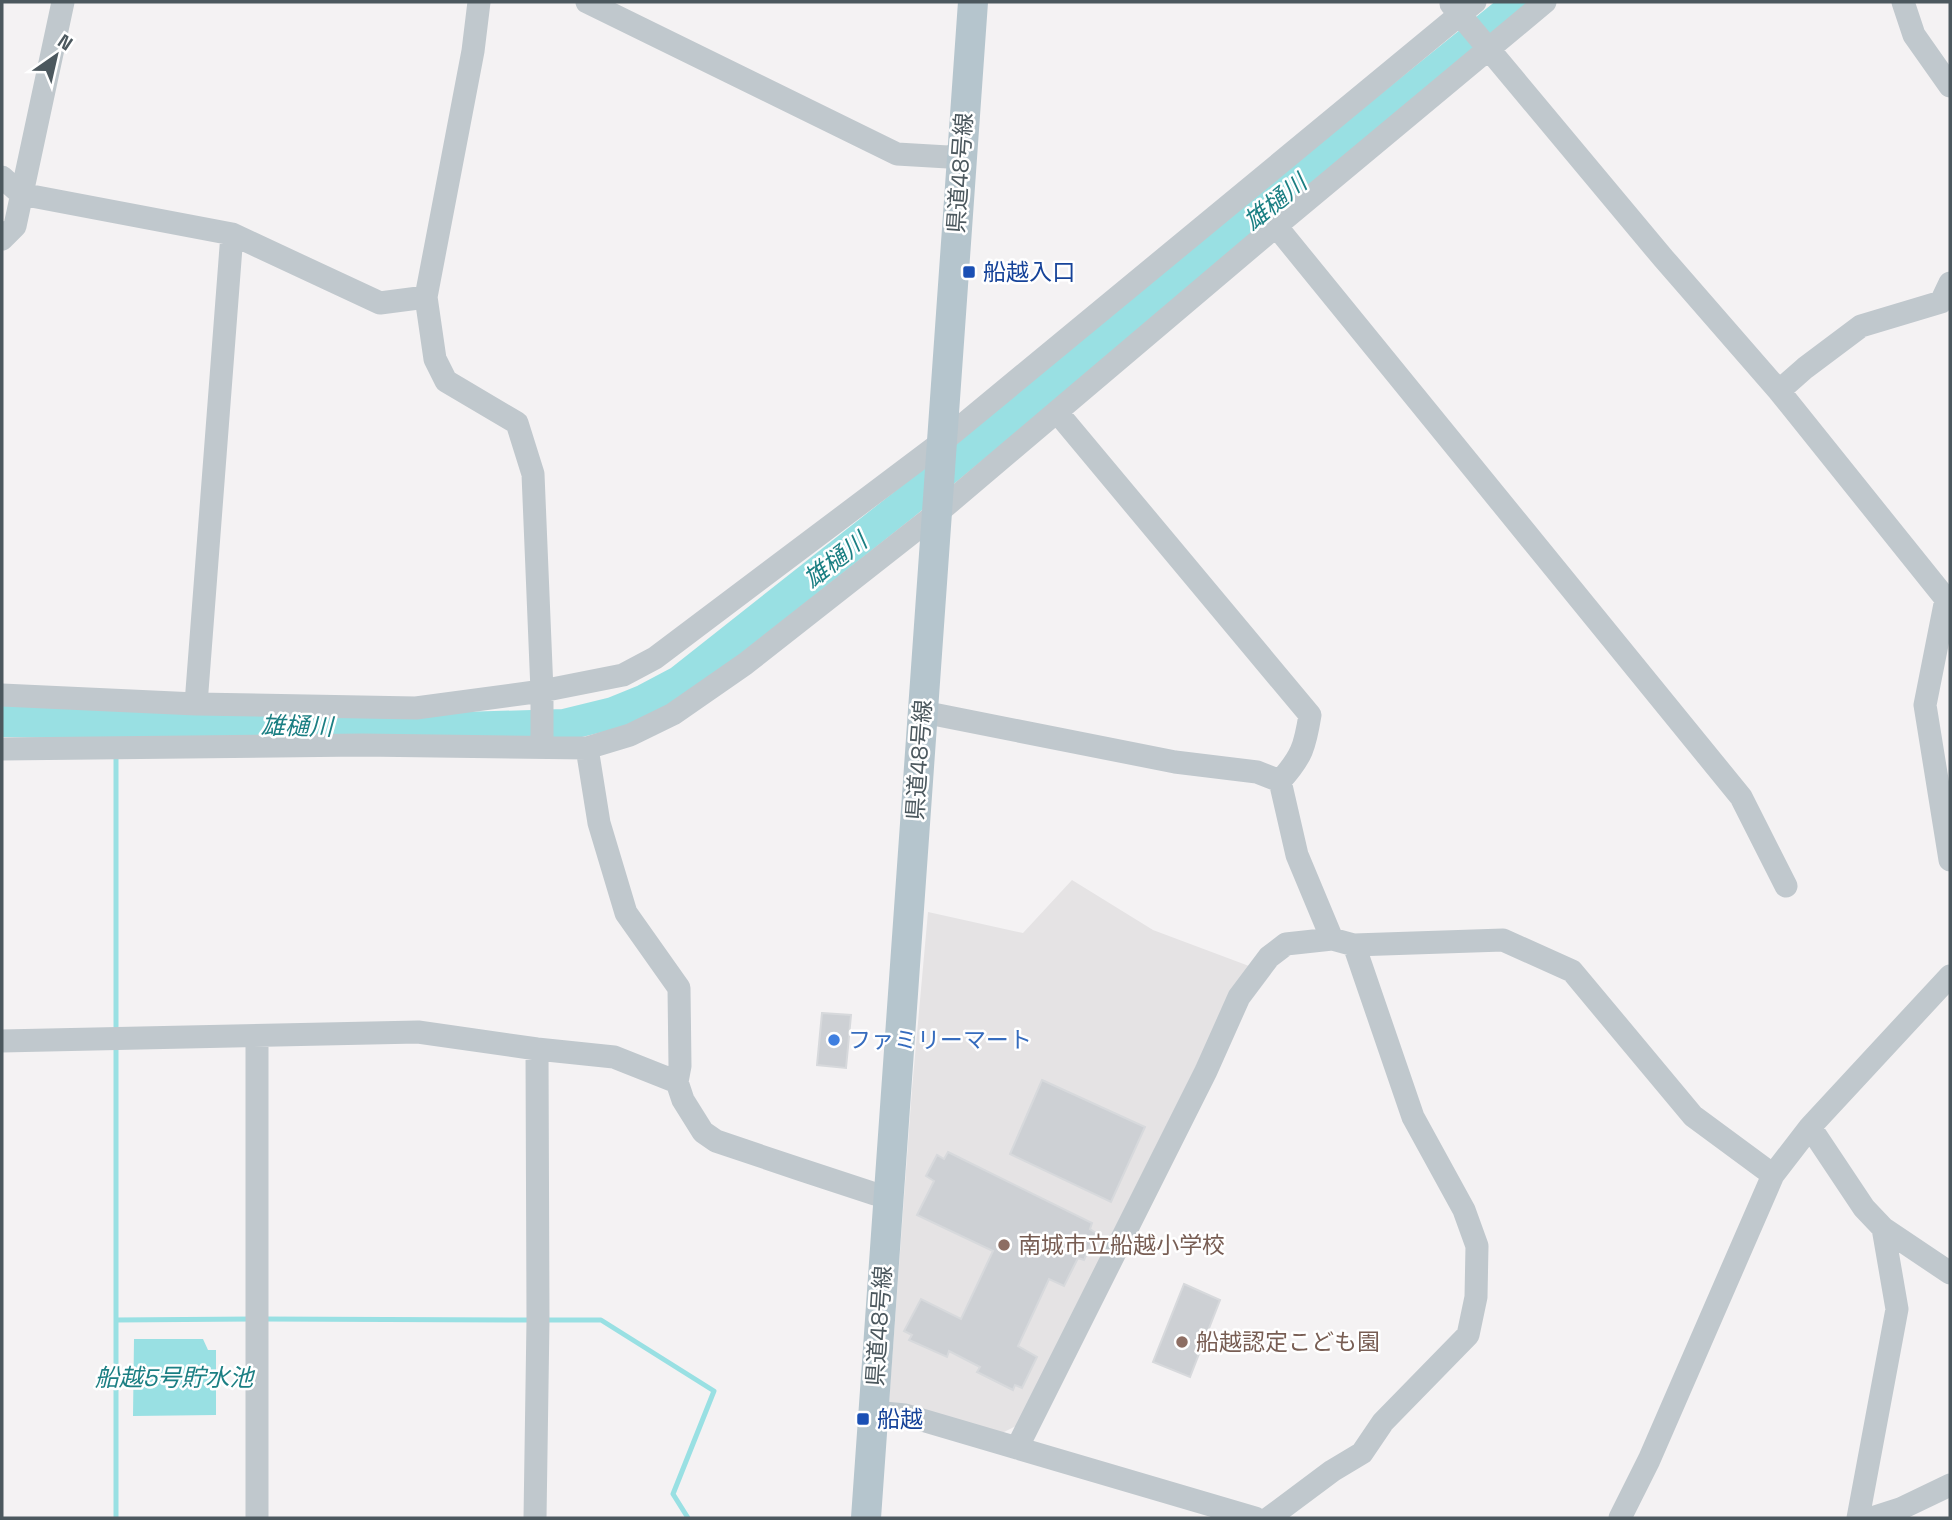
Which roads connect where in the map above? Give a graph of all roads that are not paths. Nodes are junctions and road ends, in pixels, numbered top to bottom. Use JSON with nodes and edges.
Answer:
{"nodes":[{"id":1,"x":63,"y":2,"type":"edge"},
{"id":2,"x":479,"y":2,"type":"edge"},
{"id":3,"x":587,"y":2,"type":"edge"},
{"id":4,"x":973,"y":2,"type":"edge"},
{"id":5,"x":1545,"y":2,"type":"edge"},
{"id":6,"x":1903,"y":2,"type":"edge"},
{"id":7,"x":1461,"y":6,"type":"edge"},
{"id":8,"x":1487,"y":48,"type":"junction"},
{"id":9,"x":1950,"y":86,"type":"edge"},
{"id":10,"x":961,"y":154,"type":"junction"},
{"id":11,"x":2,"y":177,"type":"edge"},
{"id":12,"x":21,"y":194,"type":"junction"},
{"id":13,"x":1276,"y":226,"type":"junction"},
{"id":14,"x":232,"y":234,"type":"junction"},
{"id":15,"x":2,"y":239,"type":"edge"},
{"id":16,"x":1947,"y":296,"type":"edge"},
{"id":17,"x":426,"y":297,"type":"junction"},
{"id":18,"x":1779,"y":391,"type":"junction"},
{"id":19,"x":1057,"y":412,"type":"junction"},
{"id":20,"x":941,"y":448,"type":"junction"},
{"id":21,"x":937,"y":507,"type":"junction"},
{"id":22,"x":1948,"y":598,"type":"edge"},
{"id":23,"x":542,"y":691,"type":"junction"},
{"id":24,"x":2,"y":695,"type":"edge"},
{"id":25,"x":196,"y":704,"type":"junction"},
{"id":26,"x":923,"y":712,"type":"junction"},
{"id":27,"x":542,"y":747,"type":"junction"},
{"id":28,"x":587,"y":748,"type":"junction"},
{"id":29,"x":2,"y":749,"type":"edge"},
{"id":30,"x":1280,"y":780,"type":"junction"},
{"id":31,"x":1950,"y":860,"type":"edge"},
{"id":32,"x":1786,"y":886,"type":"dead end"},
{"id":33,"x":1343,"y":942,"type":"junction"},
{"id":34,"x":1950,"y":976,"type":"edge"},
{"id":35,"x":257,"y":1037,"type":"junction"},
{"id":36,"x":2,"y":1041,"type":"edge"},
{"id":37,"x":537,"y":1049,"type":"junction"},
{"id":38,"x":677,"y":1082,"type":"junction"},
{"id":39,"x":1810,"y":1127,"type":"junction"},
{"id":40,"x":1773,"y":1175,"type":"junction"},
{"id":41,"x":888,"y":1196,"type":"junction"},
{"id":42,"x":1883,"y":1228,"type":"junction"},
{"id":43,"x":1950,"y":1273,"type":"edge"},
{"id":44,"x":874,"y":1412,"type":"junction"},
{"id":45,"x":1017,"y":1448,"type":"junction"},
{"id":46,"x":1950,"y":1485,"type":"edge"},
{"id":47,"x":257,"y":1518,"type":"edge"},
{"id":48,"x":535,"y":1518,"type":"edge"},
{"id":49,"x":866,"y":1518,"type":"edge"},
{"id":50,"x":1255,"y":1518,"type":"edge"},
{"id":51,"x":1269,"y":1518,"type":"edge"},
{"id":52,"x":1620,"y":1518,"type":"edge"},
{"id":53,"x":1858,"y":1518,"type":"edge"},
{"id":54,"x":1872,"y":1518,"type":"edge"}],
"edges":[{"from":1,"to":12,"type":"street"},
{"from":2,"to":17,"type":"street"},
{"from":3,"to":10,"type":"street"},
{"from":4,"to":10,"type":"main road","name":"県道48号線"},
{"from":5,"to":8,"type":"street"},
{"from":6,"to":9,"type":"street"},
{"from":7,"to":8,"type":"street"},
{"from":7,"to":20,"type":"street"},
{"from":8,"to":13,"type":"street"},
{"from":8,"to":18,"type":"street"},
{"from":10,"to":20,"type":"main road","name":"県道48号線"},
{"from":11,"to":12,"type":"street"},
{"from":12,"to":14,"type":"street"},
{"from":12,"to":15,"type":"street"},
{"from":13,"to":19,"type":"street"},
{"from":13,"to":32,"type":"street"},
{"from":14,"to":17,"type":"street"},
{"from":14,"to":25,"type":"street"},
{"from":16,"to":18,"type":"street"},
{"from":17,"to":23,"type":"street"},
{"from":18,"to":22,"type":"street"},
{"from":19,"to":21,"type":"street"},
{"from":19,"to":30,"type":"street"},
{"from":20,"to":21,"type":"main road","name":"県道48号線"},
{"from":20,"to":23,"type":"street"},
{"from":21,"to":26,"type":"main road","name":"県道48号線"},
{"from":21,"to":28,"type":"street"},
{"from":22,"to":31,"type":"street"},
{"from":23,"to":25,"type":"street"},
{"from":23,"to":27,"type":"street"},
{"from":24,"to":25,"type":"street"},
{"from":26,"to":30,"type":"street"},
{"from":26,"to":41,"type":"main road","name":"県道48号線"},
{"from":27,"to":28,"type":"street"},
{"from":27,"to":29,"type":"street"},
{"from":28,"to":38,"type":"street"},
{"from":30,"to":33,"type":"street"},
{"from":33,"to":40,"type":"street"},
{"from":33,"to":45,"type":"street"},
{"from":33,"to":51,"type":"street"},
{"from":34,"to":39,"type":"street"},
{"from":35,"to":36,"type":"street"},
{"from":35,"to":37,"type":"street"},
{"from":35,"to":47,"type":"street"},
{"from":37,"to":38,"type":"street"},
{"from":37,"to":48,"type":"street"},
{"from":38,"to":41,"type":"street"},
{"from":39,"to":40,"type":"street"},
{"from":39,"to":42,"type":"street"},
{"from":40,"to":52,"type":"street"},
{"from":41,"to":44,"type":"main road","name":"県道48号線"},
{"from":42,"to":43,"type":"street"},
{"from":42,"to":53,"type":"street"},
{"from":44,"to":45,"type":"street"},
{"from":44,"to":49,"type":"main road","name":"県道48号線"},
{"from":45,"to":50,"type":"street"},
{"from":46,"to":54,"type":"street"}]}
